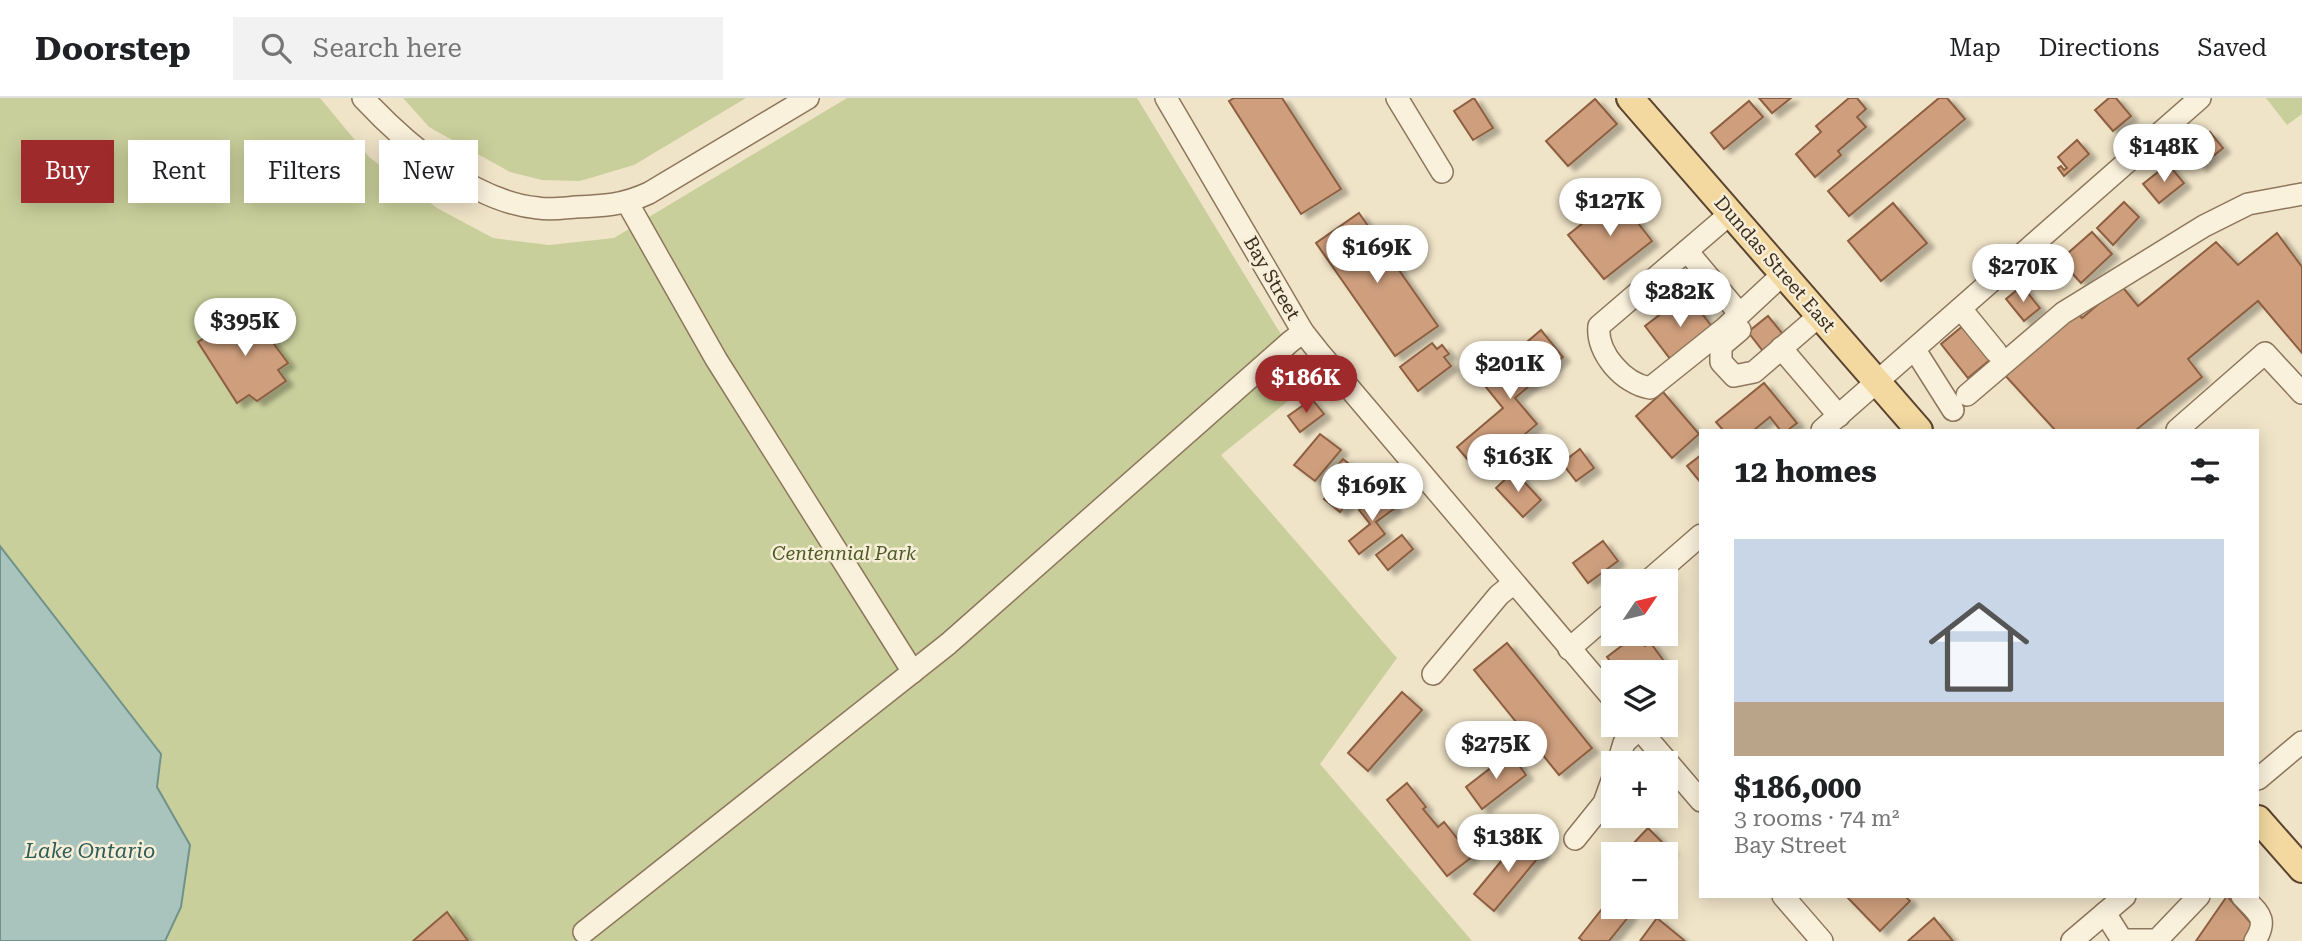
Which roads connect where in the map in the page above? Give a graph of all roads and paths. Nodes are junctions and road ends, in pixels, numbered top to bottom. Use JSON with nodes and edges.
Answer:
{"nodes":[{"id":1,"x":363,"y":98,"type":"edge"},
{"id":2,"x":808,"y":98,"type":"edge"},
{"id":3,"x":1166,"y":98,"type":"edge"},
{"id":4,"x":1398,"y":98,"type":"edge"},
{"id":5,"x":1630,"y":98,"type":"edge"},
{"id":6,"x":2200,"y":98,"type":"edge"},
{"id":7,"x":1442,"y":172,"type":"dead end"},
{"id":8,"x":2302,"y":194,"type":"edge"},
{"id":9,"x":627,"y":202,"type":"junction"},
{"id":10,"x":1731,"y":213,"type":"junction"},
{"id":11,"x":1687,"y":251,"type":"junction"},
{"id":12,"x":1787,"y":279,"type":"junction"},
{"id":13,"x":1961,"y":309,"type":"junction"},
{"id":14,"x":1739,"y":313,"type":"junction"},
{"id":15,"x":1819,"y":316,"type":"junction"},
{"id":16,"x":1303,"y":332,"type":"junction"},
{"id":17,"x":1781,"y":348,"type":"junction"},
{"id":18,"x":1915,"y":350,"type":"junction"},
{"id":19,"x":1996,"y":352,"type":"dead end"},
{"id":20,"x":1878,"y":383,"type":"junction"},
{"id":21,"x":2302,"y":393,"type":"edge"},
{"id":22,"x":1839,"y":416,"type":"junction"},
{"id":23,"x":1823,"y":429,"type":"edge"},
{"id":24,"x":1918,"y":429,"type":"edge"},
{"id":25,"x":2178,"y":429,"type":"edge"},
{"id":26,"x":1699,"y":537,"type":"edge"},
{"id":27,"x":1662,"y":569,"type":"edge"},
{"id":28,"x":1514,"y":583,"type":"junction"},
{"id":29,"x":1601,"y":621,"type":"edge"},
{"id":30,"x":1569,"y":649,"type":"junction"},
{"id":31,"x":913,"y":672,"type":"junction"},
{"id":32,"x":1433,"y":674,"type":"dead end"},
{"id":33,"x":1601,"y":685,"type":"edge"},
{"id":34,"x":1646,"y":737,"type":"edge"},
{"id":35,"x":2302,"y":742,"type":"edge"},
{"id":36,"x":2259,"y":778,"type":"edge"},
{"id":37,"x":1699,"y":799,"type":"edge"},
{"id":38,"x":1601,"y":807,"type":"edge"},
{"id":39,"x":2259,"y":820,"type":"edge"},
{"id":40,"x":1575,"y":839,"type":"dead end"},
{"id":41,"x":2301,"y":865,"type":"edge"},
{"id":42,"x":1785,"y":898,"type":"edge"},
{"id":43,"x":2122,"y":898,"type":"edge"},
{"id":44,"x":2197,"y":898,"type":"edge"},
{"id":45,"x":2244,"y":898,"type":"edge"},
{"id":46,"x":2105,"y":912,"type":"junction"},
{"id":47,"x":584,"y":932,"type":"dead end"},
{"id":48,"x":1822,"y":941,"type":"edge"},
{"id":49,"x":2072,"y":941,"type":"edge"},
{"id":50,"x":2255,"y":941,"type":"edge"}],
"edges":[{"from":1,"to":9,"type":"street"},
{"from":2,"to":9,"type":"street"},
{"from":3,"to":16,"type":"street","name":"Bay Street"},
{"from":4,"to":7,"type":"street"},
{"from":5,"to":10,"type":"main road","name":"Dundas Street East"},
{"from":6,"to":13,"type":"street"},
{"from":8,"to":18,"type":"street"},
{"from":9,"to":31,"type":"street"},
{"from":10,"to":11,"type":"street"},
{"from":10,"to":12,"type":"main road","name":"Dundas Street East"},
{"from":11,"to":14,"type":"street"},
{"from":11,"to":14,"type":"street"},
{"from":12,"to":14,"type":"street"},
{"from":12,"to":15,"type":"main road","name":"Dundas Street East"},
{"from":12,"to":17,"type":"street"},
{"from":13,"to":18,"type":"street"},
{"from":13,"to":19,"type":"street"},
{"from":15,"to":17,"type":"street"},
{"from":15,"to":20,"type":"main road","name":"Dundas Street East"},
{"from":16,"to":28,"type":"street","name":"Bay Street"},
{"from":16,"to":31,"type":"street"},
{"from":17,"to":22,"type":"street"},
{"from":18,"to":20,"type":"street"},
{"from":20,"to":22,"type":"street"},
{"from":20,"to":24,"type":"main road","name":"Dundas Street East"},
{"from":21,"to":25,"type":"street"},
{"from":22,"to":23,"type":"street"},
{"from":26,"to":27,"type":"street"},
{"from":28,"to":30,"type":"street","name":"Bay Street"},
{"from":28,"to":32,"type":"street"},
{"from":29,"to":30,"type":"street"},
{"from":30,"to":33,"type":"street","name":"Bay Street"},
{"from":31,"to":47,"type":"street"},
{"from":34,"to":37,"type":"street"},
{"from":35,"to":36,"type":"street"},
{"from":38,"to":40,"type":"street"},
{"from":39,"to":41,"type":"main road"},
{"from":42,"to":48,"type":"street"},
{"from":43,"to":46,"type":"street"},
{"from":44,"to":46,"type":"street"},
{"from":45,"to":50,"type":"street"},
{"from":46,"to":49,"type":"street"}]}
